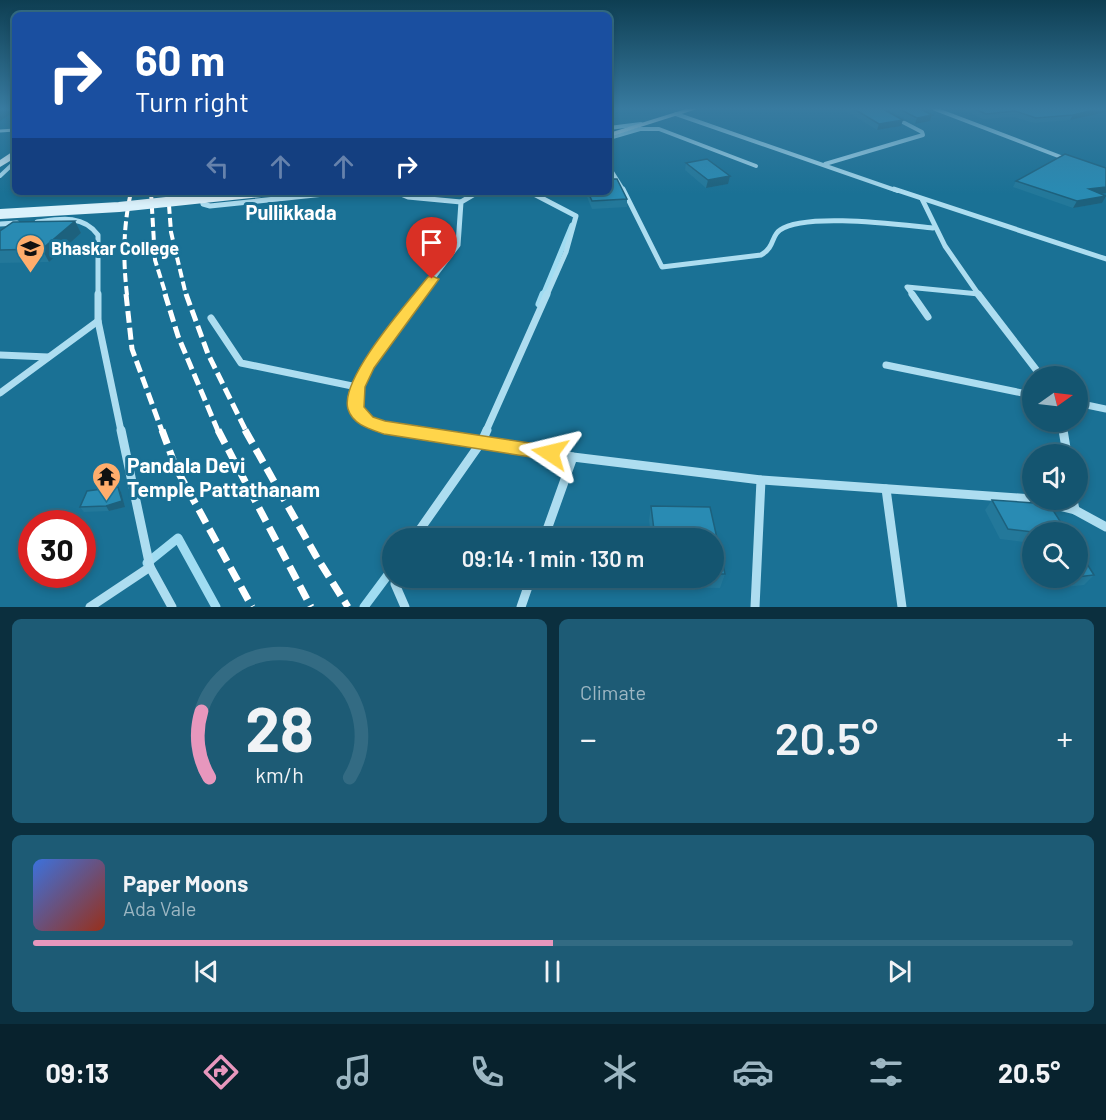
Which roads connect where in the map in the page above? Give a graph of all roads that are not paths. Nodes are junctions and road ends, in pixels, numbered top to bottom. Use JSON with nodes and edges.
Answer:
{"nodes":[{"id":1,"x":683,"y":137,"type":"edge"},
{"id":2,"x":750,"y":137,"type":"edge"},
{"id":3,"x":915,"y":137,"type":"edge"},
{"id":4,"x":1011,"y":137,"type":"edge"},
{"id":5,"x":1076,"y":162,"type":"edge"},
{"id":6,"x":12,"y":165,"type":"edge"},
{"id":7,"x":824,"y":165,"type":"junction"},
{"id":8,"x":756,"y":166,"type":"dead end"},
{"id":9,"x":612,"y":171,"type":"edge"},
{"id":10,"x":0,"y":176,"type":"edge"},
{"id":11,"x":202,"y":195,"type":"edge"},
{"id":12,"x":233,"y":195,"type":"edge"},
{"id":13,"x":317,"y":195,"type":"edge"},
{"id":14,"x":403,"y":195,"type":"edge"},
{"id":15,"x":473,"y":195,"type":"edge"},
{"id":16,"x":536,"y":195,"type":"edge"},
{"id":17,"x":922,"y":199,"type":"junction"},
{"id":18,"x":461,"y":202,"type":"junction"},
{"id":19,"x":0,"y":214,"type":"edge"},
{"id":20,"x":33,"y":222,"type":"edge"},
{"id":21,"x":22,"y":223,"type":"edge"},
{"id":22,"x":0,"y":224,"type":"edge"},
{"id":23,"x":933,"y":228,"type":"junction"},
{"id":24,"x":1106,"y":259,"type":"edge"},
{"id":25,"x":980,"y":294,"type":"junction"},
{"id":26,"x":928,"y":317,"type":"dead end"},
{"id":27,"x":211,"y":318,"type":"dead end"},
{"id":28,"x":98,"y":321,"type":"junction"},
{"id":29,"x":0,"y":355,"type":"edge"},
{"id":30,"x":49,"y":357,"type":"junction"},
{"id":31,"x":886,"y":365,"type":"dead end"},
{"id":32,"x":1034,"y":366,"type":"edge"},
{"id":33,"x":357,"y":387,"type":"junction"},
{"id":34,"x":0,"y":393,"type":"edge"},
{"id":35,"x":1022,"y":393,"type":"edge"},
{"id":36,"x":1088,"y":405,"type":"edge"},
{"id":37,"x":1106,"y":409,"type":"edge"},
{"id":38,"x":482,"y":441,"type":"junction"},
{"id":39,"x":573,"y":457,"type":"junction"},
{"id":40,"x":761,"y":480,"type":"junction"},
{"id":41,"x":886,"y":489,"type":"junction"},
{"id":42,"x":1022,"y":498,"type":"edge"},
{"id":43,"x":1075,"y":510,"type":"edge"},
{"id":44,"x":1106,"y":527,"type":"edge"},
{"id":45,"x":421,"y":528,"type":"edge"},
{"id":46,"x":548,"y":528,"type":"edge"},
{"id":47,"x":150,"y":567,"type":"junction"},
{"id":48,"x":397,"y":588,"type":"edge"},
{"id":49,"x":528,"y":588,"type":"edge"},
{"id":50,"x":90,"y":607,"type":"edge"},
{"id":51,"x":172,"y":607,"type":"edge"},
{"id":52,"x":405,"y":607,"type":"edge"},
{"id":53,"x":521,"y":607,"type":"edge"},
{"id":54,"x":755,"y":607,"type":"edge"},
{"id":55,"x":902,"y":607,"type":"edge"}],
"edges":[{"from":1,"to":8,"type":"street"},
{"from":2,"to":7,"type":"street"},
{"from":3,"to":7,"type":"street"},
{"from":4,"to":5,"type":"street"},
{"from":6,"to":10,"type":"street"},
{"from":7,"to":17,"type":"street"},
{"from":9,"to":23,"type":"street"},
{"from":11,"to":13,"type":"street"},
{"from":12,"to":19,"type":"main road","bridge":true},
{"from":14,"to":18,"type":"street"},
{"from":15,"to":18,"type":"street"},
{"from":16,"to":38,"type":"street"},
{"from":17,"to":23,"type":"street"},
{"from":17,"to":24,"type":"street"},
{"from":18,"to":33,"type":"street"},
{"from":20,"to":28,"type":"street"},
{"from":21,"to":22,"type":"street"},
{"from":23,"to":25,"type":"street"},
{"from":25,"to":26,"type":"street"},
{"from":25,"to":32,"type":"street"},
{"from":27,"to":33,"type":"street"},
{"from":28,"to":30,"type":"street"},
{"from":28,"to":47,"type":"street"},
{"from":29,"to":30,"type":"street"},
{"from":30,"to":34,"type":"street"},
{"from":31,"to":35,"type":"street"},
{"from":33,"to":38,"type":"street"},
{"from":36,"to":37,"type":"street"},
{"from":38,"to":39,"type":"street"},
{"from":38,"to":45,"type":"street"},
{"from":39,"to":40,"type":"street"},
{"from":39,"to":46,"type":"street"},
{"from":40,"to":41,"type":"street"},
{"from":40,"to":54,"type":"street"},
{"from":41,"to":42,"type":"street"},
{"from":41,"to":55,"type":"street"},
{"from":43,"to":44,"type":"street"},
{"from":47,"to":50,"type":"street"},
{"from":47,"to":51,"type":"street"},
{"from":48,"to":52,"type":"street"},
{"from":49,"to":53,"type":"street"}]}
